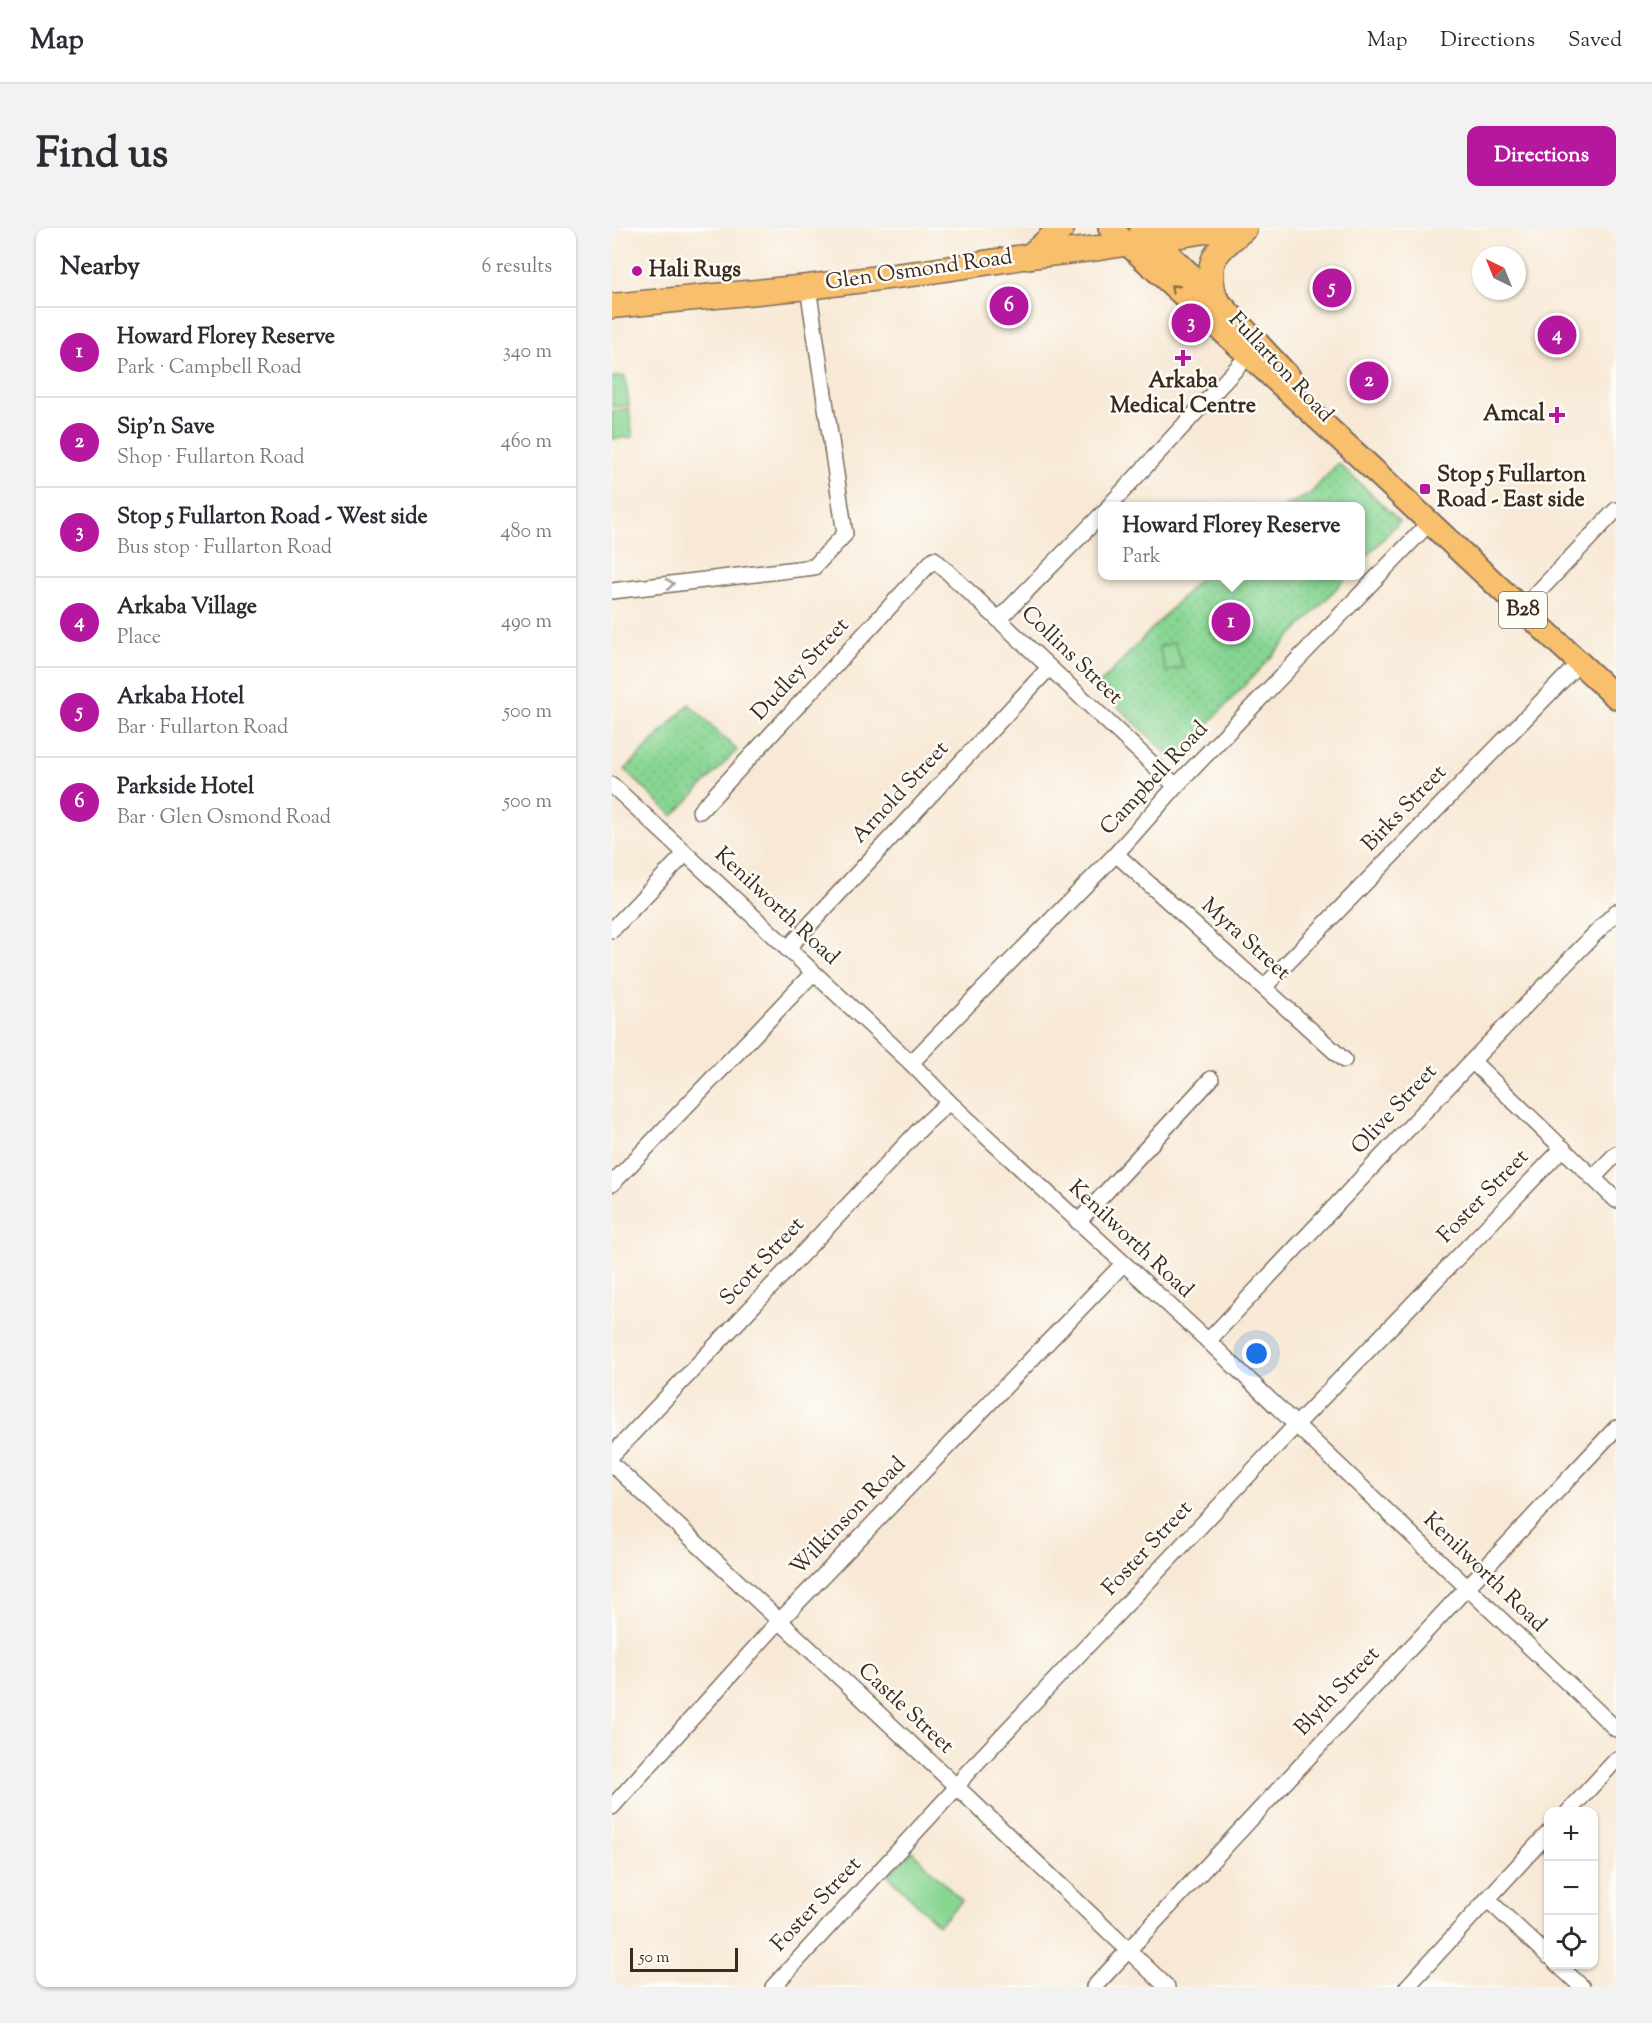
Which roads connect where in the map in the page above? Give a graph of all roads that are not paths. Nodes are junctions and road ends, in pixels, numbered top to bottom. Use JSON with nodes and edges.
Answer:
{"nodes":[{"id":1,"x":1062,"y":228,"type":"edge"},
{"id":2,"x":1225,"y":228,"type":"edge"},
{"id":3,"x":1245,"y":228,"type":"edge"},
{"id":4,"x":1133,"y":235,"type":"edge"},
{"id":5,"x":1030,"y":256,"type":"junction"},
{"id":6,"x":808,"y":287,"type":"junction"},
{"id":7,"x":1215,"y":298,"type":"junction"},
{"id":8,"x":612,"y":306,"type":"edge"},
{"id":9,"x":1248,"y":356,"type":"junction"},
{"id":10,"x":1364,"y":460,"type":"junction"},
{"id":11,"x":1114,"y":502,"type":"edge"},
{"id":12,"x":1616,"y":510,"type":"edge"},
{"id":13,"x":1098,"y":518,"type":"edge"},
{"id":14,"x":1430,"y":522,"type":"junction"},
{"id":15,"x":934,"y":559,"type":"joint"},
{"id":16,"x":612,"y":591,"type":"edge"},
{"id":17,"x":1522,"y":609,"type":"junction"},
{"id":18,"x":999,"y":619,"type":"junction"},
{"id":19,"x":1580,"y":663,"type":"junction"},
{"id":20,"x":1048,"y":668,"type":"junction"},
{"id":21,"x":1616,"y":697,"type":"edge"},
{"id":22,"x":612,"y":785,"type":"edge"},
{"id":23,"x":1176,"y":786,"type":"junction"},
{"id":24,"x":700,"y":811,"type":"dead end"},
{"id":25,"x":685,"y":854,"type":"junction"},
{"id":26,"x":1116,"y":854,"type":"junction"},
{"id":27,"x":1616,"y":912,"type":"edge"},
{"id":28,"x":612,"y":930,"type":"edge"},
{"id":29,"x":787,"y":949,"type":"junction"},
{"id":30,"x":813,"y":973,"type":"junction"},
{"id":31,"x":1264,"y":987,"type":"junction"},
{"id":32,"x":1344,"y":1060,"type":"dead end"},
{"id":33,"x":1472,"y":1061,"type":"junction"},
{"id":34,"x":911,"y":1063,"type":"junction"},
{"id":35,"x":1211,"y":1079,"type":"dead end"},
{"id":36,"x":949,"y":1102,"type":"junction"},
{"id":37,"x":1563,"y":1148,"type":"junction"},
{"id":38,"x":1616,"y":1154,"type":"edge"},
{"id":39,"x":1593,"y":1178,"type":"junction"},
{"id":40,"x":612,"y":1184,"type":"edge"},
{"id":41,"x":1616,"y":1200,"type":"edge"},
{"id":42,"x":1078,"y":1222,"type":"junction"},
{"id":43,"x":1124,"y":1264,"type":"junction"},
{"id":44,"x":1208,"y":1341,"type":"junction"},
{"id":45,"x":1296,"y":1425,"type":"junction"},
{"id":46,"x":1616,"y":1428,"type":"edge"},
{"id":47,"x":612,"y":1455,"type":"edge"},
{"id":48,"x":612,"y":1464,"type":"edge"},
{"id":49,"x":1466,"y":1588,"type":"junction"},
{"id":50,"x":779,"y":1622,"type":"junction"},
{"id":51,"x":1616,"y":1729,"type":"edge"},
{"id":52,"x":1616,"y":1760,"type":"edge"},
{"id":53,"x":957,"y":1787,"type":"junction"},
{"id":54,"x":612,"y":1807,"type":"edge"},
{"id":55,"x":1573,"y":1807,"type":"edge"},
{"id":56,"x":1544,"y":1837,"type":"edge"},
{"id":57,"x":1486,"y":1899,"type":"junction"},
{"id":58,"x":1128,"y":1951,"type":"junction"},
{"id":59,"x":1544,"y":1952,"type":"edge"},
{"id":60,"x":1562,"y":1969,"type":"edge"},
{"id":61,"x":773,"y":1987,"type":"edge"},
{"id":62,"x":1094,"y":1987,"type":"edge"},
{"id":63,"x":1167,"y":1987,"type":"edge"},
{"id":64,"x":1407,"y":1987,"type":"edge"},
{"id":65,"x":1582,"y":1987,"type":"edge"}],
"edges":[{"from":1,"to":5,"type":"highway"},
{"from":2,"to":4,"type":"highway","name":"Glen Osmond Road"},
{"from":3,"to":7,"type":"highway"},
{"from":4,"to":5,"type":"highway","name":"Glen Osmond Road"},
{"from":4,"to":7,"type":"main road","name":"Fullarton Road","number":"B28"},
{"from":9,"to":4,"type":"main road","name":"Fullarton Road","number":"B28","one_way":true},
{"from":5,"to":6,"type":"highway","name":"Glen Osmond Road"},
{"from":6,"to":8,"type":"highway","name":"Glen Osmond Road"},
{"from":16,"to":6,"type":"street","one_way":true},
{"from":7,"to":10,"type":"main road","name":"Fullarton Road","number":"B28"},
{"from":9,"to":10,"type":"main road","name":"Fullarton Road","number":"B28"},
{"from":9,"to":11,"type":"street"},
{"from":10,"to":14,"type":"main road","name":"Fullarton Road","number":"B28"},
{"from":12,"to":17,"type":"street"},
{"from":13,"to":18,"type":"street"},
{"from":14,"to":17,"type":"main road","name":"Fullarton Road","number":"B28"},
{"from":14,"to":23,"type":"street","name":"Campbell Road"},
{"from":15,"to":18,"type":"street","name":"Collins Street"},
{"from":15,"to":24,"type":"street","name":"Dudley Street"},
{"from":17,"to":19,"type":"main road","name":"Fullarton Road","number":"B28"},
{"from":18,"to":20,"type":"street","name":"Collins Street"},
{"from":19,"to":21,"type":"main road","name":"Fullarton Road","number":"B28"},
{"from":19,"to":31,"type":"street","name":"Birks Street"},
{"from":20,"to":23,"type":"street","name":"Collins Street"},
{"from":20,"to":29,"type":"street","name":"Arnold Street"},
{"from":22,"to":25,"type":"street","name":"Kenilworth Road"},
{"from":23,"to":26,"type":"street","name":"Campbell Road"},
{"from":25,"to":28,"type":"street"},
{"from":25,"to":29,"type":"street","name":"Kenilworth Road"},
{"from":26,"to":31,"type":"street","name":"Myra Street"},
{"from":26,"to":34,"type":"street","name":"Campbell Road"},
{"from":27,"to":33,"type":"street","name":"Olive Street"},
{"from":29,"to":30,"type":"street","name":"Kenilworth Road"},
{"from":30,"to":34,"type":"street","name":"Kenilworth Road"},
{"from":30,"to":40,"type":"street"},
{"from":31,"to":32,"type":"street","name":"Myra Street"},
{"from":33,"to":37,"type":"street"},
{"from":33,"to":44,"type":"street","name":"Olive Street"},
{"from":34,"to":36,"type":"street","name":"Kenilworth Road"},
{"from":35,"to":42,"type":"street"},
{"from":36,"to":42,"type":"street","name":"Kenilworth Road"},
{"from":36,"to":47,"type":"street","name":"Scott Street"},
{"from":37,"to":39,"type":"street"},
{"from":37,"to":45,"type":"street","name":"Foster Street"},
{"from":38,"to":39,"type":"street"},
{"from":39,"to":41,"type":"street"},
{"from":42,"to":43,"type":"street","name":"Kenilworth Road"},
{"from":43,"to":44,"type":"street","name":"Kenilworth Road"},
{"from":43,"to":50,"type":"street","name":"Wilkinson Road"},
{"from":44,"to":45,"type":"street","name":"Kenilworth Road"},
{"from":45,"to":49,"type":"street","name":"Kenilworth Road"},
{"from":45,"to":53,"type":"street","name":"Foster Street"},
{"from":46,"to":49,"type":"street","name":"Blyth Street"},
{"from":48,"to":50,"type":"street","name":"Castle Street"},
{"from":49,"to":51,"type":"street","name":"Kenilworth Road"},
{"from":49,"to":58,"type":"street","name":"Blyth Street"},
{"from":50,"to":53,"type":"street","name":"Castle Street"},
{"from":50,"to":54,"type":"street","name":"Wilkinson Road"},
{"from":52,"to":55,"type":"street"},
{"from":53,"to":58,"type":"street","name":"Castle Street"},
{"from":53,"to":61,"type":"street","name":"Foster Street"},
{"from":56,"to":57,"type":"street"},
{"from":57,"to":59,"type":"street"},
{"from":57,"to":64,"type":"street"},
{"from":58,"to":62,"type":"street","name":"Blyth Street"},
{"from":58,"to":63,"type":"street","name":"Castle Street"},
{"from":60,"to":65,"type":"street"}]}
